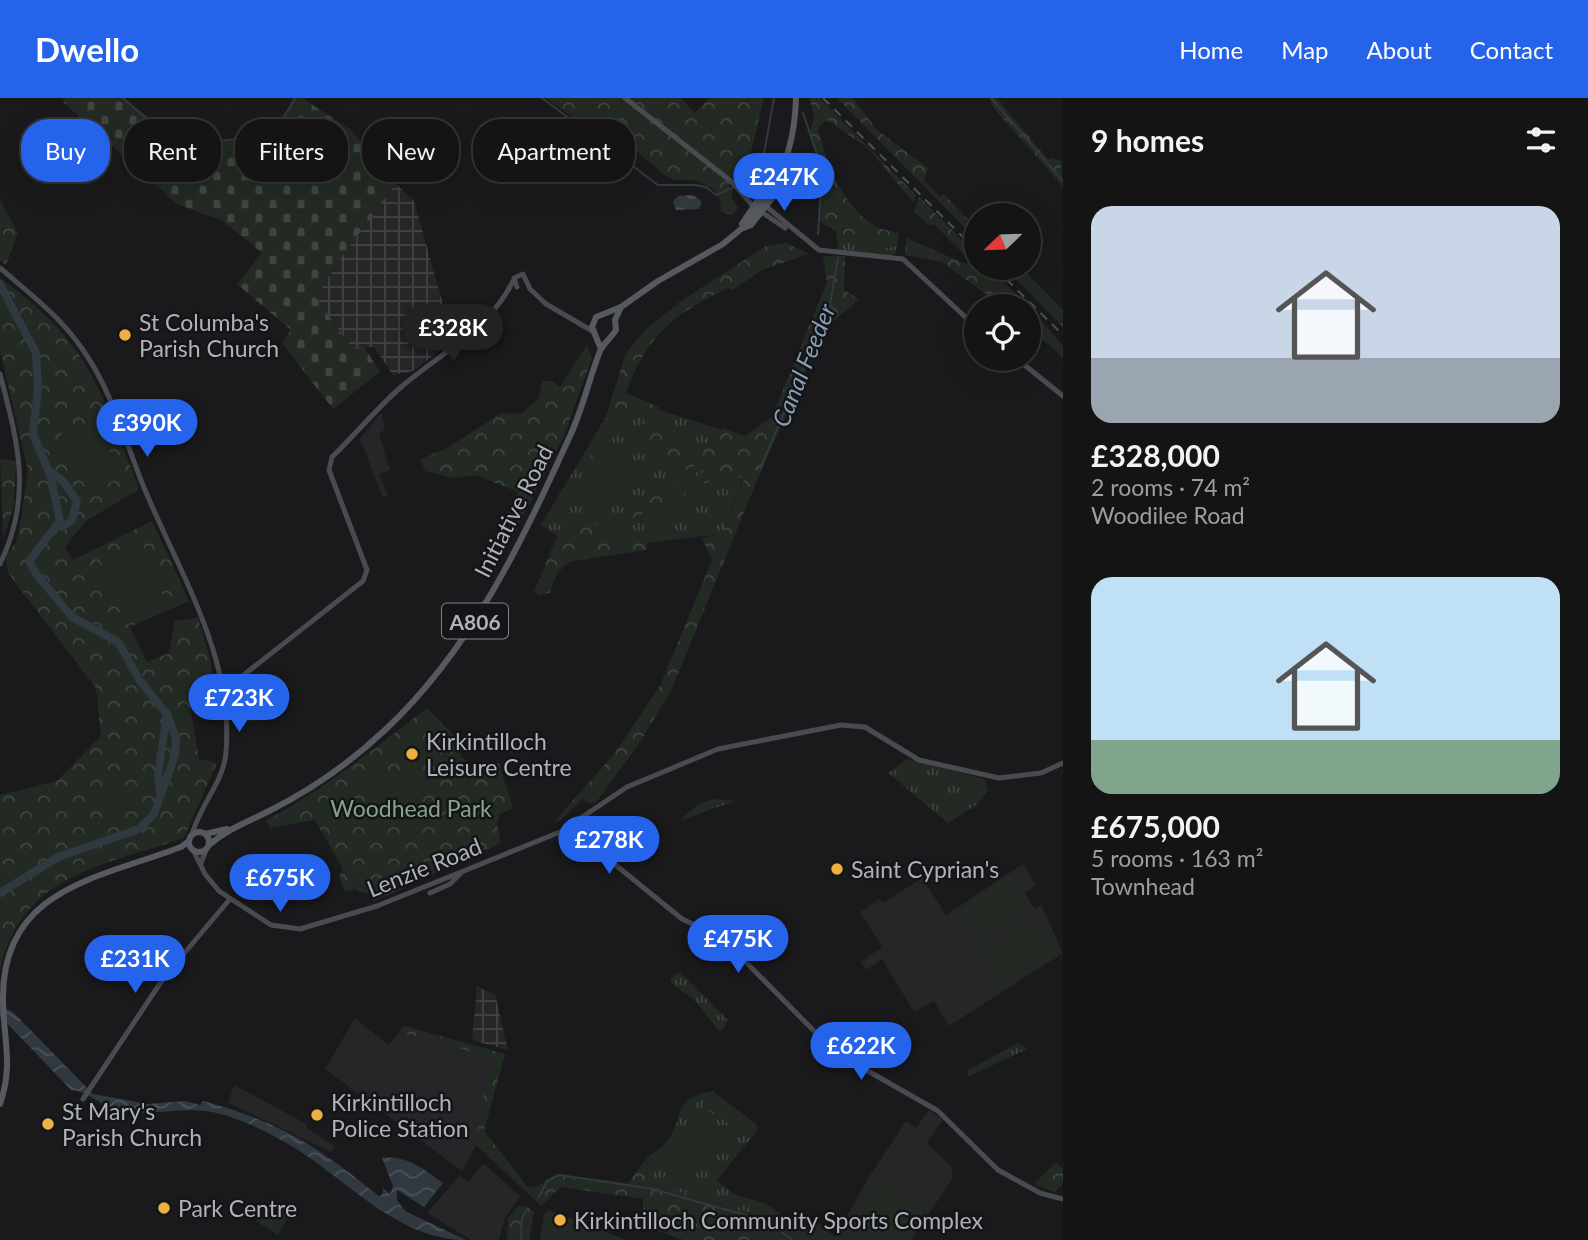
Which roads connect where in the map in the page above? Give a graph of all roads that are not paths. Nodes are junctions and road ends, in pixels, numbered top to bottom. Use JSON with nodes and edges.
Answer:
{"nodes":[{"id":1,"x":625,"y":98,"type":"edge"},
{"id":2,"x":796,"y":98,"type":"edge"},
{"id":3,"x":774,"y":185,"type":"junction"},
{"id":4,"x":759,"y":206,"type":"junction"},
{"id":5,"x":741,"y":229,"type":"junction"},
{"id":6,"x":0,"y":268,"type":"edge"},
{"id":7,"x":621,"y":307,"type":"junction"},
{"id":8,"x":606,"y":314,"type":"junction"},
{"id":9,"x":964,"y":316,"type":"edge"},
{"id":10,"x":593,"y":320,"type":"junction"},
{"id":11,"x":615,"y":320,"type":"junction"},
{"id":12,"x":583,"y":325,"type":"junction"},
{"id":13,"x":596,"y":335,"type":"junction"},
{"id":14,"x":610,"y":337,"type":"junction"},
{"id":15,"x":601,"y":349,"type":"junction"},
{"id":16,"x":1032,"y":371,"type":"edge"},
{"id":17,"x":0,"y":374,"type":"edge"},
{"id":18,"x":1063,"y":396,"type":"edge"},
{"id":19,"x":0,"y":564,"type":"edge"},
{"id":20,"x":222,"y":692,"type":"junction"},
{"id":21,"x":1063,"y":763,"type":"edge"},
{"id":22,"x":198,"y":820,"type":"junction"},
{"id":23,"x":234,"y":827,"type":"junction"},
{"id":24,"x":560,"y":832,"type":"junction"},
{"id":25,"x":204,"y":834,"type":"junction"},
{"id":26,"x":191,"y":838,"type":"junction"},
{"id":27,"x":207,"y":847,"type":"junction"},
{"id":28,"x":181,"y":848,"type":"junction"},
{"id":29,"x":192,"y":849,"type":"junction"},
{"id":30,"x":201,"y":863,"type":"junction"},
{"id":31,"x":465,"y":870,"type":"junction"},
{"id":32,"x":430,"y":893,"type":"dead end"},
{"id":33,"x":230,"y":899,"type":"junction"},
{"id":34,"x":2,"y":1095,"type":"edge"},
{"id":35,"x":83,"y":1099,"type":"dead end"},
{"id":36,"x":0,"y":1104,"type":"edge"},
{"id":37,"x":1063,"y":1199,"type":"edge"}],
"edges":[{"from":1,"to":4,"type":"street"},
{"from":2,"to":3,"type":"main road"},
{"from":3,"to":4,"type":"main road"},
{"from":3,"to":4,"type":"main road"},
{"from":4,"to":5,"type":"main road"},
{"from":4,"to":5,"type":"main road"},
{"from":4,"to":9,"type":"street"},
{"from":5,"to":7,"type":"main road"},
{"from":6,"to":20,"type":"street"},
{"from":7,"to":8,"type":"main road"},
{"from":7,"to":11,"type":"main road"},
{"from":8,"to":10,"type":"main road"},
{"from":8,"to":11,"type":"main road"},
{"from":10,"to":12,"type":"street"},
{"from":10,"to":13,"type":"main road"},
{"from":11,"to":14,"type":"main road"},
{"from":12,"to":13,"type":"street"},
{"from":12,"to":20,"type":"street"},
{"from":13,"to":14,"type":"main road"},
{"from":13,"to":15,"type":"main road","number":"A806"},
{"from":14,"to":15,"type":"main road","number":"A806"},
{"from":15,"to":23,"type":"main road","name":"Initiative Road","number":"A806"},
{"from":16,"to":18,"type":"street"},
{"from":17,"to":19,"type":"street"},
{"from":20,"to":22,"type":"street"},
{"from":21,"to":24,"type":"street","name":"Lenzie Road"},
{"from":22,"to":25,"type":"street"},
{"from":22,"to":26,"type":"street"},
{"from":23,"to":25,"type":"main road","number":"A806"},
{"from":23,"to":27,"type":"main road","number":"A806"},
{"from":24,"to":31,"type":"street","name":"Lenzie Road"},
{"from":24,"to":37,"type":"street"},
{"from":25,"to":26,"type":"main road"},
{"from":25,"to":27,"type":"main road"},
{"from":26,"to":28,"type":"main road"},
{"from":26,"to":29,"type":"main road"},
{"from":27,"to":29,"type":"main road"},
{"from":27,"to":30,"type":"street"},
{"from":28,"to":29,"type":"main road"},
{"from":28,"to":34,"type":"main road"},
{"from":29,"to":30,"type":"street"},
{"from":30,"to":33,"type":"street"},
{"from":31,"to":32,"type":"street"},
{"from":31,"to":33,"type":"street","name":"Lenzie Road"},
{"from":33,"to":35,"type":"street"},
{"from":34,"to":36,"type":"main road"}]}
